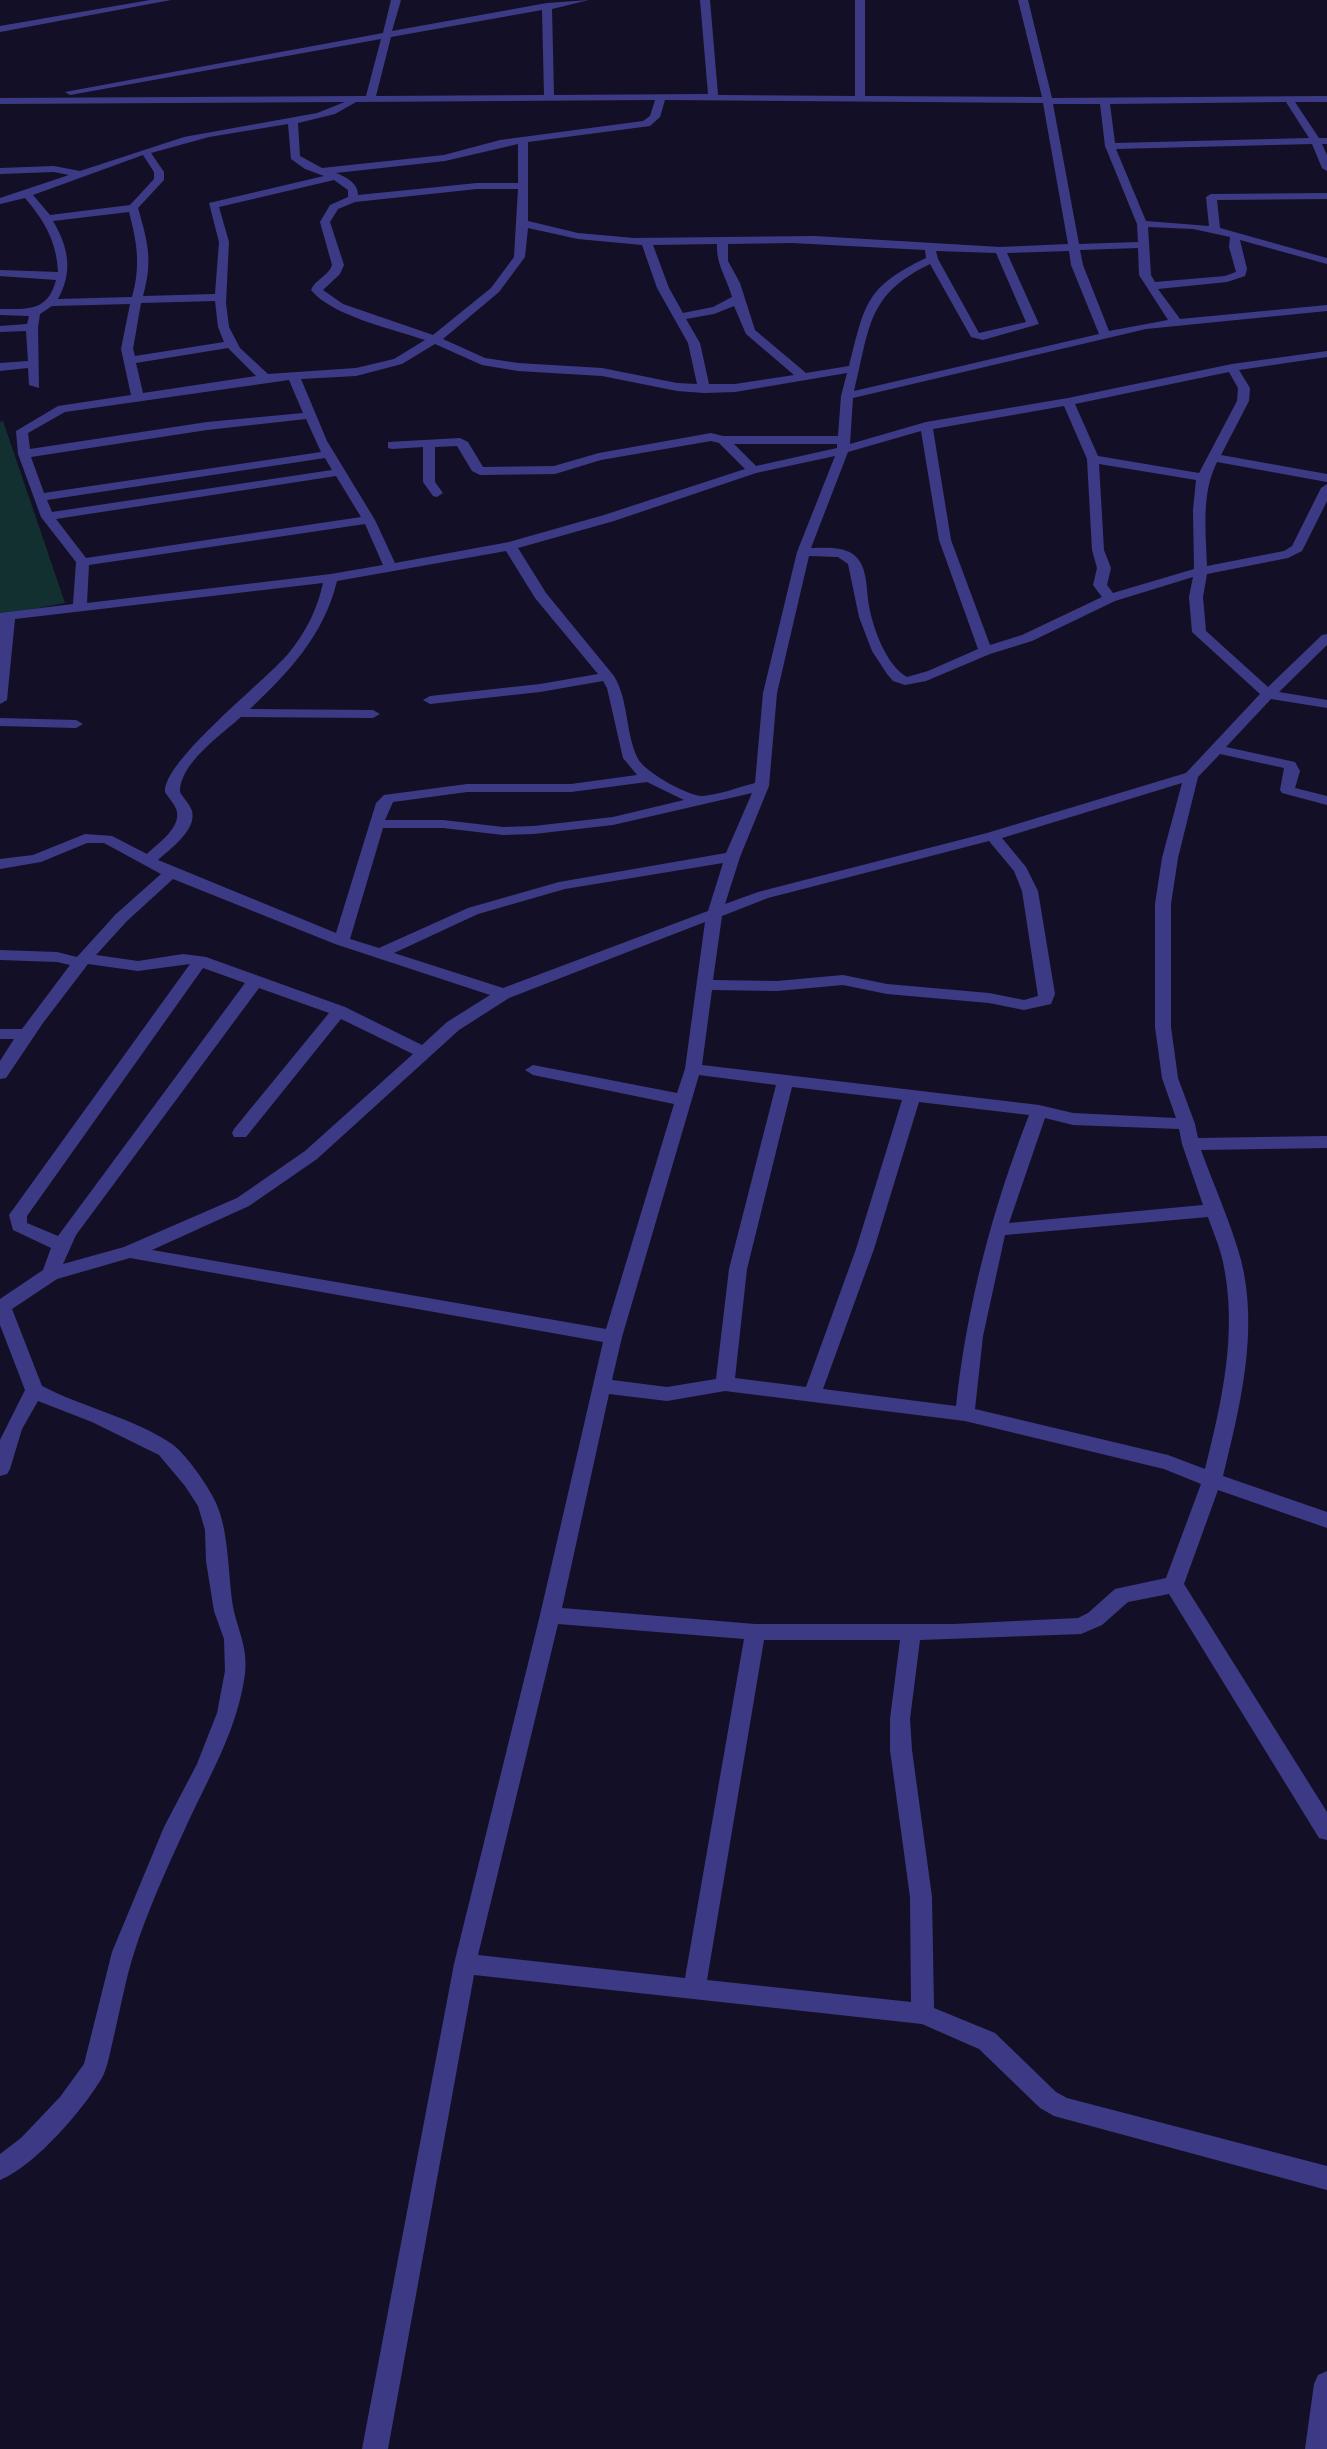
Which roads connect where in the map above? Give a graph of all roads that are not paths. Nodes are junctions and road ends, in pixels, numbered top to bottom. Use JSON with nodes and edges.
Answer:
{"nodes":[{"id":1,"x":110,"y":0,"type":"edge"},
{"id":2,"x":166,"y":0,"type":"edge"},
{"id":3,"x":396,"y":0,"type":"edge"},
{"id":4,"x":584,"y":0,"type":"edge"},
{"id":5,"x":705,"y":0,"type":"edge"},
{"id":6,"x":860,"y":0,"type":"edge"},
{"id":7,"x":1023,"y":0,"type":"edge"},
{"id":8,"x":547,"y":6,"type":"junction"},
{"id":9,"x":106,"y":11,"type":"junction"},
{"id":10,"x":0,"y":29,"type":"edge"},
{"id":11,"x":387,"y":35,"type":"junction"},
{"id":12,"x":549,"y":97,"type":"junction"},
{"id":13,"x":661,"y":97,"type":"junction"},
{"id":14,"x":713,"y":97,"type":"junction"},
{"id":15,"x":860,"y":97,"type":"junction"},
{"id":16,"x":353,"y":99,"type":"junction"},
{"id":17,"x":370,"y":99,"type":"junction"},
{"id":18,"x":1047,"y":99,"type":"junction"},
{"id":19,"x":1327,"y":99,"type":"edge"},
{"id":20,"x":1289,"y":100,"type":"junction"},
{"id":21,"x":0,"y":101,"type":"edge"},
{"id":22,"x":21,"y":101,"type":"junction"},
{"id":23,"x":1105,"y":101,"type":"junction"},
{"id":24,"x":608,"y":113,"type":"junction"},
{"id":25,"x":292,"y":121,"type":"junction"},
{"id":26,"x":523,"y":140,"type":"junction"},
{"id":27,"x":1322,"y":141,"type":"edge"},
{"id":28,"x":1110,"y":146,"type":"junction"},
{"id":29,"x":146,"y":153,"type":"junction"},
{"id":30,"x":1327,"y":168,"type":"edge"},
{"id":31,"x":0,"y":171,"type":"edge"},
{"id":32,"x":323,"y":171,"type":"junction"},
{"id":33,"x":81,"y":174,"type":"junction"},
{"id":34,"x":336,"y":176,"type":"junction"},
{"id":35,"x":522,"y":186,"type":"junction"},
{"id":36,"x":28,"y":194,"type":"junction"},
{"id":37,"x":1327,"y":197,"type":"edge"},
{"id":38,"x":353,"y":199,"type":"junction"},
{"id":39,"x":0,"y":201,"type":"edge"},
{"id":40,"x":133,"y":208,"type":"junction"},
{"id":41,"x":47,"y":219,"type":"junction"},
{"id":42,"x":523,"y":223,"type":"junction"},
{"id":43,"x":1142,"y":225,"type":"junction"},
{"id":44,"x":1215,"y":230,"type":"junction"},
{"id":45,"x":1240,"y":236,"type":"junction"},
{"id":46,"x":646,"y":241,"type":"junction"},
{"id":47,"x":723,"y":242,"type":"junction"},
{"id":48,"x":1142,"y":245,"type":"junction"},
{"id":49,"x":1074,"y":247,"type":"junction"},
{"id":50,"x":1000,"y":250,"type":"junction"},
{"id":51,"x":931,"y":253,"type":"junction"},
{"id":52,"x":1327,"y":261,"type":"edge"},
{"id":53,"x":0,"y":273,"type":"edge"},
{"id":54,"x":62,"y":276,"type":"junction"},
{"id":55,"x":1152,"y":286,"type":"junction"},
{"id":56,"x":220,"y":297,"type":"junction"},
{"id":57,"x":738,"y":298,"type":"junction"},
{"id":58,"x":138,"y":301,"type":"junction"},
{"id":59,"x":50,"y":303,"type":"junction"},
{"id":60,"x":1327,"y":307,"type":"edge"},
{"id":61,"x":0,"y":312,"type":"edge"},
{"id":62,"x":35,"y":313,"type":"junction"},
{"id":63,"x":679,"y":317,"type":"junction"},
{"id":64,"x":1176,"y":322,"type":"junction"},
{"id":65,"x":32,"y":327,"type":"junction"},
{"id":66,"x":0,"y":329,"type":"edge"},
{"id":67,"x":1105,"y":335,"type":"junction"},
{"id":68,"x":431,"y":340,"type":"junction"},
{"id":69,"x":232,"y":344,"type":"junction"},
{"id":70,"x":1327,"y":354,"type":"edge"},
{"id":71,"x":128,"y":361,"type":"junction"},
{"id":72,"x":33,"y":364,"type":"junction"},
{"id":73,"x":0,"y":367,"type":"edge"},
{"id":74,"x":1232,"y":368,"type":"junction"},
{"id":75,"x":852,"y":369,"type":"junction"},
{"id":76,"x":804,"y":376,"type":"junction"},
{"id":77,"x":294,"y":377,"type":"junction"},
{"id":78,"x":265,"y":379,"type":"junction"},
{"id":79,"x":35,"y":385,"type":"dead end"},
{"id":80,"x":704,"y":389,"type":"junction"},
{"id":81,"x":847,"y":396,"type":"junction"},
{"id":82,"x":138,"y":398,"type":"junction"},
{"id":83,"x":1068,"y":402,"type":"junction"},
{"id":84,"x":312,"y":415,"type":"junction"},
{"id":85,"x":926,"y":426,"type":"junction"},
{"id":86,"x":723,"y":440,"type":"junction"},
{"id":87,"x":429,"y":442,"type":"junction"},
{"id":88,"x":392,"y":445,"type":"dead end"},
{"id":89,"x":843,"y":445,"type":"junction"},
{"id":90,"x":24,"y":454,"type":"junction"},
{"id":91,"x":330,"y":454,"type":"junction"},
{"id":92,"x":1212,"y":457,"type":"junction"},
{"id":93,"x":1093,"y":459,"type":"junction"},
{"id":94,"x":753,"y":470,"type":"junction"},
{"id":95,"x":341,"y":472,"type":"junction"},
{"id":96,"x":1203,"y":477,"type":"junction"},
{"id":97,"x":1327,"y":478,"type":"edge"},
{"id":98,"x":1327,"y":488,"type":"edge"},
{"id":99,"x":437,"y":493,"type":"dead end"},
{"id":100,"x":40,"y":496,"type":"junction"},
{"id":101,"x":47,"y":517,"type":"junction"},
{"id":102,"x":369,"y":520,"type":"junction"},
{"id":103,"x":510,"y":546,"type":"junction"},
{"id":104,"x":803,"y":552,"type":"junction"},
{"id":105,"x":83,"y":562,"type":"junction"},
{"id":106,"x":390,"y":566,"type":"junction"},
{"id":107,"x":1201,"y":570,"type":"junction"},
{"id":108,"x":331,"y":578,"type":"junction"},
{"id":109,"x":1111,"y":598,"type":"junction"},
{"id":110,"x":80,"y":606,"type":"junction"},
{"id":111,"x":5,"y":616,"type":"edge"},
{"id":112,"x":1327,"y":638,"type":"edge"},
{"id":113,"x":985,"y":651,"type":"junction"},
{"id":114,"x":2,"y":659,"type":"edge"},
{"id":115,"x":607,"y":676,"type":"junction"},
{"id":116,"x":1268,"y":694,"type":"junction"},
{"id":117,"x":0,"y":700,"type":"edge"},
{"id":118,"x":430,"y":700,"type":"dead end"},
{"id":119,"x":1327,"y":704,"type":"edge"},
{"id":120,"x":237,"y":713,"type":"junction"},
{"id":121,"x":373,"y":714,"type":"dead end"},
{"id":122,"x":0,"y":722,"type":"edge"},
{"id":123,"x":76,"y":724,"type":"dead end"},
{"id":124,"x":1216,"y":749,"type":"junction"},
{"id":125,"x":1191,"y":776,"type":"junction"},
{"id":126,"x":648,"y":778,"type":"junction"},
{"id":127,"x":762,"y":786,"type":"junction"},
{"id":128,"x":697,"y":800,"type":"junction"},
{"id":129,"x":1327,"y":801,"type":"edge"},
{"id":130,"x":376,"y":824,"type":"junction"},
{"id":131,"x":992,"y":836,"type":"junction"},
{"id":132,"x":732,"y":857,"type":"junction"},
{"id":133,"x":149,"y":860,"type":"junction"},
{"id":134,"x":0,"y":864,"type":"edge"},
{"id":135,"x":171,"y":873,"type":"junction"},
{"id":136,"x":713,"y":915,"type":"junction"},
{"id":137,"x":341,"y":941,"type":"junction"},
{"id":138,"x":381,"y":953,"type":"junction"},
{"id":139,"x":0,"y":955,"type":"edge"},
{"id":140,"x":83,"y":960,"type":"junction"},
{"id":141,"x":200,"y":961,"type":"junction"},
{"id":142,"x":256,"y":980,"type":"junction"},
{"id":143,"x":705,"y":985,"type":"junction"},
{"id":144,"x":503,"y":994,"type":"junction"},
{"id":145,"x":339,"y":1011,"type":"junction"},
{"id":146,"x":0,"y":1034,"type":"edge"},
{"id":147,"x":26,"y":1034,"type":"junction"},
{"id":148,"x":425,"y":1053,"type":"junction"},
{"id":149,"x":694,"y":1069,"type":"junction"},
{"id":150,"x":533,"y":1070,"type":"dead end"},
{"id":151,"x":0,"y":1074,"type":"edge"},
{"id":152,"x":785,"y":1081,"type":"junction"},
{"id":153,"x":912,"y":1096,"type":"junction"},
{"id":154,"x":684,"y":1100,"type":"junction"},
{"id":155,"x":1038,"y":1111,"type":"junction"},
{"id":156,"x":1187,"y":1124,"type":"junction"},
{"id":157,"x":240,"y":1133,"type":"dead end"},
{"id":158,"x":1327,"y":1142,"type":"edge"},
{"id":159,"x":1190,"y":1144,"type":"junction"},
{"id":160,"x":1214,"y":1210,"type":"junction"},
{"id":161,"x":997,"y":1230,"type":"junction"},
{"id":162,"x":61,"y":1245,"type":"junction"},
{"id":163,"x":130,"y":1252,"type":"junction"},
{"id":164,"x":51,"y":1274,"type":"junction"},
{"id":165,"x":1,"y":1308,"type":"edge"},
{"id":166,"x":613,"y":1337,"type":"junction"},
{"id":167,"x":724,"y":1384,"type":"junction"},
{"id":168,"x":602,"y":1386,"type":"junction"},
{"id":169,"x":34,"y":1390,"type":"junction"},
{"id":170,"x":812,"y":1395,"type":"junction"},
{"id":171,"x":965,"y":1414,"type":"junction"},
{"id":172,"x":0,"y":1469,"type":"edge"},
{"id":173,"x":1212,"y":1480,"type":"junction"},
{"id":174,"x":1327,"y":1520,"type":"edge"},
{"id":175,"x":1174,"y":1585,"type":"junction"},
{"id":176,"x":550,"y":1615,"type":"junction"},
{"id":177,"x":755,"y":1632,"type":"junction"},
{"id":178,"x":911,"y":1632,"type":"junction"},
{"id":179,"x":1326,"y":1832,"type":"edge"},
{"id":180,"x":466,"y":1964,"type":"junction"},
{"id":181,"x":694,"y":1988,"type":"junction"},
{"id":182,"x":923,"y":2014,"type":"junction"},
{"id":183,"x":0,"y":2169,"type":"edge"},
{"id":184,"x":1327,"y":2179,"type":"edge"},
{"id":185,"x":1327,"y":2384,"type":"edge"},
{"id":186,"x":375,"y":2449,"type":"edge"},
{"id":187,"x":1318,"y":2449,"type":"edge"}],
"edges":[{"from":1,"to":9,"type":"street"},
{"from":2,"to":9,"type":"street"},
{"from":3,"to":11,"type":"street"},
{"from":4,"to":8,"type":"street"},
{"from":5,"to":14,"type":"street"},
{"from":6,"to":15,"type":"street"},
{"from":7,"to":18,"type":"street"},
{"from":8,"to":11,"type":"street"},
{"from":8,"to":12,"type":"street"},
{"from":9,"to":10,"type":"street"},
{"from":11,"to":17,"type":"street"},
{"from":11,"to":22,"type":"street"},
{"from":12,"to":17,"type":"street"},
{"from":12,"to":24,"type":"street"},
{"from":13,"to":14,"type":"street"},
{"from":13,"to":24,"type":"street"},
{"from":13,"to":24,"type":"street"},
{"from":14,"to":15,"type":"street"},
{"from":15,"to":18,"type":"street"},
{"from":16,"to":17,"type":"street"},
{"from":16,"to":22,"type":"street"},
{"from":16,"to":25,"type":"street"},
{"from":18,"to":23,"type":"street"},
{"from":18,"to":49,"type":"street"},
{"from":19,"to":20,"type":"street"},
{"from":20,"to":23,"type":"street"},
{"from":20,"to":27,"type":"street"},
{"from":21,"to":22,"type":"street"},
{"from":23,"to":28,"type":"street"},
{"from":24,"to":26,"type":"street"},
{"from":25,"to":29,"type":"street"},
{"from":25,"to":32,"type":"street"},
{"from":26,"to":32,"type":"street"},
{"from":26,"to":35,"type":"street"},
{"from":27,"to":28,"type":"street"},
{"from":27,"to":30,"type":"street"},
{"from":28,"to":43,"type":"street"},
{"from":29,"to":33,"type":"street"},
{"from":29,"to":40,"type":"street"},
{"from":31,"to":33,"type":"street"},
{"from":32,"to":34,"type":"street"},
{"from":33,"to":36,"type":"street"},
{"from":34,"to":38,"type":"street"},
{"from":34,"to":56,"type":"street"},
{"from":35,"to":38,"type":"street"},
{"from":35,"to":42,"type":"street"},
{"from":36,"to":39,"type":"street"},
{"from":36,"to":41,"type":"street"},
{"from":37,"to":44,"type":"street"},
{"from":38,"to":68,"type":"street"},
{"from":40,"to":41,"type":"street"},
{"from":40,"to":58,"type":"street"},
{"from":41,"to":54,"type":"street"},
{"from":42,"to":46,"type":"street"},
{"from":42,"to":68,"type":"street"},
{"from":43,"to":44,"type":"street"},
{"from":43,"to":48,"type":"street"},
{"from":44,"to":45,"type":"street"},
{"from":45,"to":52,"type":"street"},
{"from":45,"to":55,"type":"street"},
{"from":46,"to":47,"type":"street"},
{"from":46,"to":63,"type":"street"},
{"from":47,"to":51,"type":"street"},
{"from":47,"to":57,"type":"street"},
{"from":48,"to":49,"type":"street"},
{"from":48,"to":55,"type":"street"},
{"from":49,"to":50,"type":"street"},
{"from":49,"to":67,"type":"street"},
{"from":50,"to":51,"type":"street"},
{"from":50,"to":51,"type":"street"},
{"from":51,"to":75,"type":"street"},
{"from":53,"to":54,"type":"street"},
{"from":54,"to":59,"type":"street"},
{"from":55,"to":64,"type":"street"},
{"from":56,"to":58,"type":"street"},
{"from":56,"to":69,"type":"street"},
{"from":57,"to":63,"type":"street"},
{"from":57,"to":76,"type":"street"},
{"from":58,"to":59,"type":"street"},
{"from":58,"to":71,"type":"street"},
{"from":59,"to":62,"type":"street"},
{"from":60,"to":64,"type":"street"},
{"from":61,"to":62,"type":"street"},
{"from":62,"to":65,"type":"street"},
{"from":63,"to":80,"type":"street"},
{"from":64,"to":67,"type":"street"},
{"from":65,"to":66,"type":"street"},
{"from":65,"to":72,"type":"street"},
{"from":67,"to":81,"type":"street"},
{"from":68,"to":77,"type":"street"},
{"from":68,"to":80,"type":"street"},
{"from":69,"to":71,"type":"street"},
{"from":69,"to":78,"type":"street"},
{"from":70,"to":74,"type":"street"},
{"from":71,"to":82,"type":"street"},
{"from":72,"to":73,"type":"street"},
{"from":72,"to":79,"type":"street"},
{"from":74,"to":83,"type":"street"},
{"from":74,"to":92,"type":"street"},
{"from":75,"to":76,"type":"street"},
{"from":75,"to":81,"type":"street"},
{"from":76,"to":80,"type":"street"},
{"from":77,"to":78,"type":"street"},
{"from":77,"to":84,"type":"street"},
{"from":78,"to":82,"type":"street"},
{"from":81,"to":89,"type":"street"},
{"from":82,"to":90,"type":"street"},
{"from":83,"to":85,"type":"street"},
{"from":83,"to":93,"type":"street"},
{"from":84,"to":90,"type":"street"},
{"from":84,"to":91,"type":"street"},
{"from":85,"to":89,"type":"street"},
{"from":85,"to":113,"type":"street"},
{"from":86,"to":87,"type":"street"},
{"from":86,"to":89,"type":"street"},
{"from":86,"to":94,"type":"street"},
{"from":87,"to":88,"type":"street"},
{"from":87,"to":99,"type":"street"},
{"from":89,"to":94,"type":"street"},
{"from":89,"to":104,"type":"street"},
{"from":90,"to":100,"type":"street"},
{"from":91,"to":95,"type":"street"},
{"from":91,"to":100,"type":"street"},
{"from":92,"to":96,"type":"street"},
{"from":92,"to":97,"type":"street"},
{"from":93,"to":96,"type":"street"},
{"from":93,"to":109,"type":"street"},
{"from":94,"to":103,"type":"street"},
{"from":95,"to":101,"type":"street"},
{"from":95,"to":102,"type":"street"},
{"from":96,"to":107,"type":"street"},
{"from":98,"to":107,"type":"street"},
{"from":100,"to":101,"type":"street"},
{"from":101,"to":105,"type":"street"},
{"from":102,"to":105,"type":"street"},
{"from":102,"to":106,"type":"street"},
{"from":103,"to":106,"type":"street"},
{"from":103,"to":115,"type":"street"},
{"from":104,"to":113,"type":"street"},
{"from":104,"to":127,"type":"street"},
{"from":105,"to":110,"type":"street"},
{"from":106,"to":108,"type":"street"},
{"from":107,"to":109,"type":"street"},
{"from":107,"to":116,"type":"street"},
{"from":108,"to":110,"type":"street"},
{"from":108,"to":120,"type":"street"},
{"from":109,"to":113,"type":"street"},
{"from":110,"to":111,"type":"street"},
{"from":111,"to":114,"type":"street"},
{"from":112,"to":116,"type":"street"},
{"from":114,"to":117,"type":"street"},
{"from":115,"to":118,"type":"street"},
{"from":115,"to":126,"type":"street"},
{"from":116,"to":119,"type":"street"},
{"from":116,"to":124,"type":"street"},
{"from":120,"to":121,"type":"street"},
{"from":120,"to":133,"type":"street"},
{"from":122,"to":123,"type":"street"},
{"from":124,"to":125,"type":"street"},
{"from":124,"to":129,"type":"street"},
{"from":125,"to":131,"type":"street"},
{"from":125,"to":156,"type":"street"},
{"from":126,"to":128,"type":"street"},
{"from":126,"to":130,"type":"street"},
{"from":127,"to":128,"type":"street"},
{"from":127,"to":132,"type":"street"},
{"from":128,"to":130,"type":"street"},
{"from":130,"to":137,"type":"street"},
{"from":131,"to":136,"type":"street"},
{"from":131,"to":143,"type":"street"},
{"from":132,"to":136,"type":"street"},
{"from":132,"to":138,"type":"street"},
{"from":133,"to":134,"type":"street"},
{"from":133,"to":135,"type":"street"},
{"from":135,"to":137,"type":"street"},
{"from":135,"to":140,"type":"street"},
{"from":136,"to":143,"type":"street"},
{"from":136,"to":144,"type":"street"},
{"from":137,"to":138,"type":"street"},
{"from":138,"to":144,"type":"street"},
{"from":139,"to":140,"type":"street"},
{"from":140,"to":141,"type":"street"},
{"from":140,"to":147,"type":"street"},
{"from":141,"to":142,"type":"street"},
{"from":141,"to":162,"type":"street"},
{"from":142,"to":145,"type":"street"},
{"from":142,"to":162,"type":"street"},
{"from":143,"to":149,"type":"street"},
{"from":144,"to":148,"type":"street"},
{"from":145,"to":148,"type":"street"},
{"from":145,"to":157,"type":"street"},
{"from":146,"to":147,"type":"street"},
{"from":147,"to":151,"type":"street"},
{"from":148,"to":163,"type":"street"},
{"from":149,"to":152,"type":"street"},
{"from":149,"to":154,"type":"street"},
{"from":150,"to":154,"type":"street"},
{"from":152,"to":153,"type":"street"},
{"from":152,"to":167,"type":"street"},
{"from":153,"to":155,"type":"street"},
{"from":153,"to":170,"type":"street"},
{"from":154,"to":166,"type":"street"},
{"from":155,"to":156,"type":"street"},
{"from":155,"to":161,"type":"street"},
{"from":156,"to":159,"type":"street"},
{"from":158,"to":159,"type":"street"},
{"from":159,"to":160,"type":"street"},
{"from":160,"to":161,"type":"street"},
{"from":160,"to":173,"type":"street"},
{"from":161,"to":171,"type":"street"},
{"from":162,"to":164,"type":"street"},
{"from":163,"to":164,"type":"street"},
{"from":163,"to":166,"type":"street"},
{"from":164,"to":165,"type":"street"},
{"from":165,"to":169,"type":"street"},
{"from":166,"to":168,"type":"street"},
{"from":167,"to":168,"type":"street"},
{"from":167,"to":170,"type":"street"},
{"from":168,"to":176,"type":"street"},
{"from":169,"to":172,"type":"street"},
{"from":169,"to":183,"type":"street"},
{"from":170,"to":171,"type":"street"},
{"from":171,"to":173,"type":"street"},
{"from":173,"to":174,"type":"street"},
{"from":173,"to":175,"type":"street"},
{"from":175,"to":178,"type":"street"},
{"from":175,"to":179,"type":"street"},
{"from":176,"to":177,"type":"street"},
{"from":176,"to":180,"type":"street"},
{"from":177,"to":178,"type":"street"},
{"from":177,"to":181,"type":"street"},
{"from":178,"to":182,"type":"street"},
{"from":180,"to":181,"type":"street"},
{"from":180,"to":186,"type":"street"},
{"from":181,"to":182,"type":"street"},
{"from":182,"to":184,"type":"street"},
{"from":185,"to":187,"type":"street"}]}
